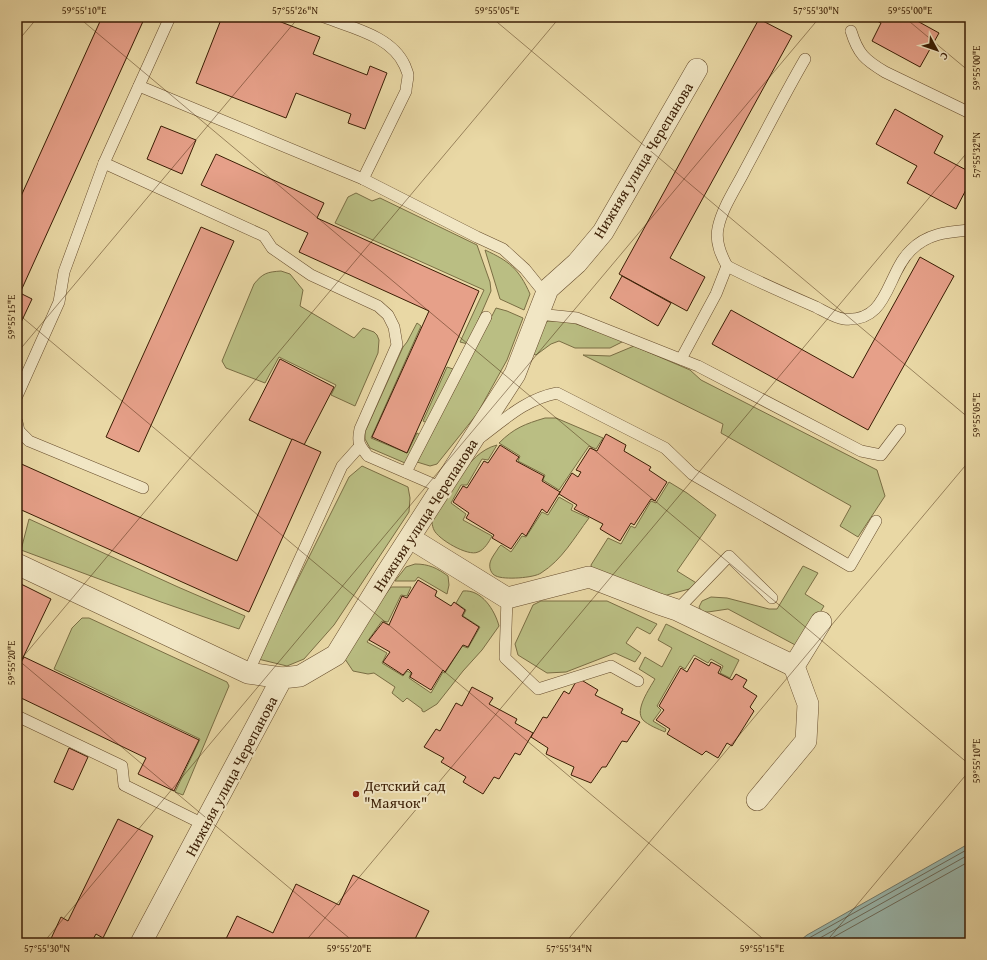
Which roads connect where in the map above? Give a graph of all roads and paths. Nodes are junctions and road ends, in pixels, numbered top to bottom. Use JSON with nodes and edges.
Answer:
{"nodes":[{"id":1,"x":170,"y":17,"type":"edge"},
{"id":2,"x":324,"y":17,"type":"edge"},
{"id":3,"x":851,"y":31,"type":"dead end"},
{"id":4,"x":805,"y":59,"type":"dead end"},
{"id":5,"x":696,"y":69,"type":"dead end"},
{"id":6,"x":139,"y":86,"type":"junction"},
{"id":7,"x":970,"y":113,"type":"edge"},
{"id":8,"x":104,"y":162,"type":"junction"},
{"id":9,"x":363,"y":178,"type":"junction"},
{"id":10,"x":970,"y":230,"type":"edge"},
{"id":11,"x":727,"y":266,"type":"junction"},
{"id":12,"x":542,"y":304,"type":"junction"},
{"id":13,"x":486,"y":317,"type":"dead end"},
{"id":14,"x":681,"y":359,"type":"junction"},
{"id":15,"x":17,"y":396,"type":"edge"},
{"id":16,"x":17,"y":422,"type":"edge"},
{"id":17,"x":900,"y":430,"type":"dead end"},
{"id":18,"x":360,"y":446,"type":"junction"},
{"id":19,"x":469,"y":446,"type":"junction"},
{"id":20,"x":406,"y":472,"type":"junction"},
{"id":21,"x":143,"y":488,"type":"dead end"},
{"id":22,"x":442,"y":488,"type":"junction"},
{"id":23,"x":876,"y":520,"type":"dead end"},
{"id":24,"x":410,"y":538,"type":"junction"},
{"id":25,"x":17,"y":564,"type":"edge"},
{"id":26,"x":507,"y":598,"type":"junction"},
{"id":27,"x":772,"y":598,"type":"dead end"},
{"id":28,"x":678,"y":610,"type":"junction"},
{"id":29,"x":821,"y":622,"type":"dead end"},
{"id":30,"x":794,"y":666,"type":"junction"},
{"id":31,"x":248,"y":673,"type":"junction"},
{"id":32,"x":282,"y":678,"type":"junction"},
{"id":33,"x":638,"y":681,"type":"dead end"},
{"id":34,"x":20,"y":717,"type":"edge"},
{"id":35,"x":17,"y":729,"type":"edge"},
{"id":36,"x":757,"y":800,"type":"dead end"},
{"id":37,"x":205,"y":825,"type":"junction"},
{"id":38,"x":141,"y":943,"type":"edge"}],
"edges":[{"from":1,"to":6,"type":"lane"},
{"from":2,"to":9,"type":"lane"},
{"from":3,"to":7,"type":"lane"},
{"from":4,"to":11,"type":"lane"},
{"from":5,"to":12,"type":"street","name":"Нижняя улица Черепанова"},
{"from":6,"to":8,"type":"lane"},
{"from":6,"to":9,"type":"lane"},
{"from":8,"to":15,"type":"lane"},
{"from":8,"to":18,"type":"lane"},
{"from":9,"to":12,"type":"lane"},
{"from":10,"to":11,"type":"lane"},
{"from":11,"to":14,"type":"lane"},
{"from":12,"to":14,"type":"lane"},
{"from":12,"to":19,"type":"street","name":"Нижняя улица Черепанова"},
{"from":13,"to":20,"type":"lane"},
{"from":14,"to":17,"type":"lane"},
{"from":16,"to":21,"type":"lane"},
{"from":18,"to":20,"type":"lane"},
{"from":18,"to":31,"type":"lane"},
{"from":19,"to":22,"type":"street","name":"Нижняя улица Черепанова"},
{"from":19,"to":23,"type":"lane"},
{"from":20,"to":22,"type":"lane"},
{"from":22,"to":24,"type":"street","name":"Нижняя улица Черепанова"},
{"from":24,"to":26,"type":"street"},
{"from":24,"to":32,"type":"street","name":"Нижняя улица Черепанова"},
{"from":25,"to":31,"type":"street"},
{"from":26,"to":28,"type":"street"},
{"from":26,"to":33,"type":"lane"},
{"from":27,"to":28,"type":"lane"},
{"from":28,"to":30,"type":"street"},
{"from":29,"to":30,"type":"street"},
{"from":30,"to":36,"type":"street"},
{"from":31,"to":32,"type":"street"},
{"from":32,"to":37,"type":"street","name":"Нижняя улица Черепанова"},
{"from":34,"to":35,"type":"lane"},
{"from":34,"to":37,"type":"lane"},
{"from":37,"to":38,"type":"street","name":"Нижняя улица Черепанова"}]}
